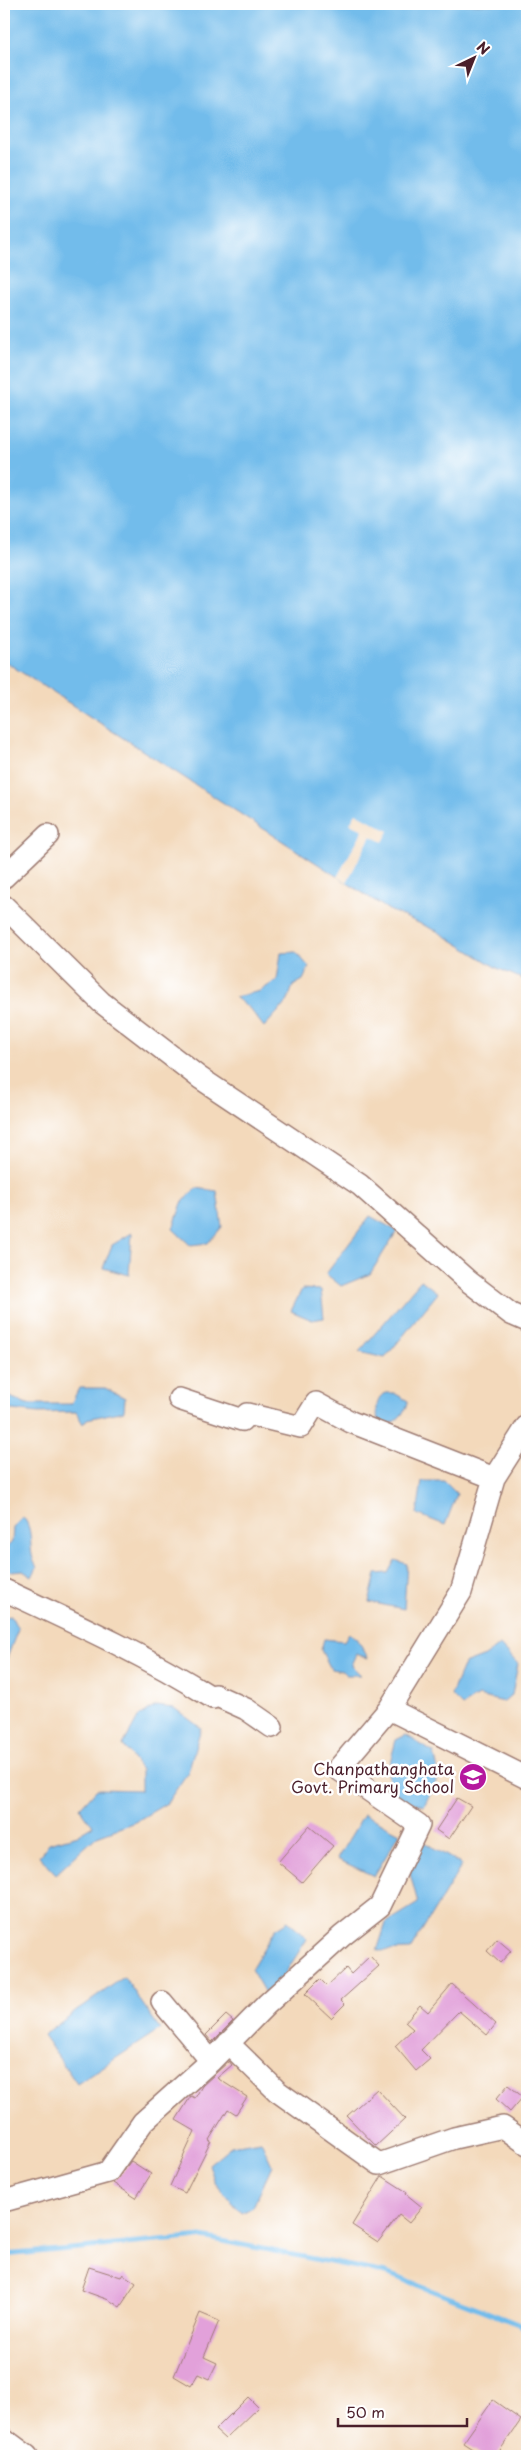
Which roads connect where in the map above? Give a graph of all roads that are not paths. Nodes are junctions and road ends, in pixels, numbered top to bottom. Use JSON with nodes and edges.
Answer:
{"nodes":[{"id":1,"x":48,"y":834,"type":"dead end"},
{"id":2,"x":4,"y":877,"type":"edge"},
{"id":3,"x":4,"y":906,"type":"edge"},
{"id":4,"x":527,"y":1321,"type":"edge"},
{"id":5,"x":179,"y":1399,"type":"dead end"},
{"id":6,"x":527,"y":1426,"type":"edge"},
{"id":7,"x":494,"y":1478,"type":"junction"},
{"id":8,"x":4,"y":1590,"type":"edge"},
{"id":9,"x":389,"y":1709,"type":"junction"},
{"id":10,"x":272,"y":1727,"type":"dead end"},
{"id":11,"x":527,"y":1778,"type":"edge"},
{"id":12,"x":162,"y":2002,"type":"dead end"},
{"id":13,"x":228,"y":2043,"type":"junction"},
{"id":14,"x":211,"y":2060,"type":"junction"},
{"id":15,"x":527,"y":2144,"type":"edge"},
{"id":16,"x":4,"y":2201,"type":"edge"},
{"id":17,"x":4,"y":2439,"type":"edge"},
{"id":18,"x":27,"y":2456,"type":"edge"}],
"edges":[{"from":1,"to":2,"type":"street"},
{"from":3,"to":4,"type":"street"},
{"from":5,"to":7,"type":"street"},
{"from":6,"to":7,"type":"street"},
{"from":7,"to":9,"type":"street"},
{"from":8,"to":10,"type":"street"},
{"from":9,"to":11,"type":"street"},
{"from":9,"to":13,"type":"street"},
{"from":12,"to":14,"type":"street"},
{"from":13,"to":14,"type":"street"},
{"from":13,"to":15,"type":"street"},
{"from":14,"to":16,"type":"street"},
{"from":17,"to":18,"type":"street"}]}
